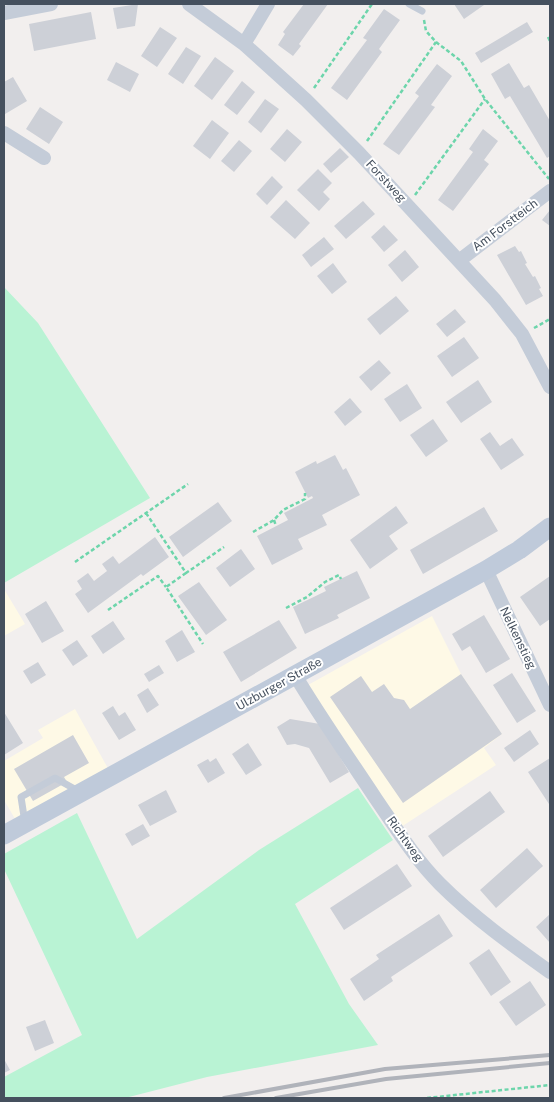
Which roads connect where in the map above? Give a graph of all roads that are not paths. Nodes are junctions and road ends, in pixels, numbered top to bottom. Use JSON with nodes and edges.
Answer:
{"nodes":[{"id":1,"x":51,"y":4,"type":"edge"},
{"id":2,"x":189,"y":4,"type":"edge"},
{"id":3,"x":268,"y":4,"type":"edge"},
{"id":4,"x":409,"y":4,"type":"edge"},
{"id":5,"x":422,"y":11,"type":"road end"},
{"id":6,"x":4,"y":13,"type":"edge"},
{"id":7,"x":244,"y":44,"type":"junction"},
{"id":8,"x":4,"y":133,"type":"edge"},
{"id":9,"x":44,"y":158,"type":"dead end"},
{"id":10,"x":550,"y":191,"type":"edge"},
{"id":11,"x":460,"y":260,"type":"junction"},
{"id":12,"x":550,"y":387,"type":"edge"},
{"id":13,"x":550,"y":527,"type":"edge"},
{"id":14,"x":486,"y":570,"type":"junction"},
{"id":15,"x":296,"y":675,"type":"junction"},
{"id":16,"x":550,"y":706,"type":"edge"},
{"id":17,"x":82,"y":793,"type":"junction"},
{"id":18,"x":25,"y":823,"type":"junction"},
{"id":19,"x":4,"y":835,"type":"edge"},
{"id":20,"x":550,"y":972,"type":"edge"}],
"edges":[{"from":1,"to":6,"type":"street"},
{"from":2,"to":7,"type":"street","name":"Forstweg"},
{"from":3,"to":7,"type":"street"},
{"from":4,"to":5,"type":"lane"},
{"from":7,"to":11,"type":"street","name":"Forstweg"},
{"from":8,"to":9,"type":"street"},
{"from":10,"to":11,"type":"street","name":"Am Forstteich"},
{"from":11,"to":12,"type":"street","name":"Forstweg"},
{"from":13,"to":14,"type":"main road","name":"Ulzburger Straße"},
{"from":14,"to":15,"type":"main road","name":"Ulzburger Straße"},
{"from":14,"to":16,"type":"street","name":"Nelkenstieg"},
{"from":15,"to":17,"type":"main road","name":"Ulzburger Straße"},
{"from":15,"to":20,"type":"street","name":"Richtweg"},
{"from":17,"to":18,"type":"main road","name":"Ulzburger Straße"},
{"from":17,"to":18,"type":"lane"},
{"from":18,"to":19,"type":"main road","name":"Ulzburger Straße"}]}
